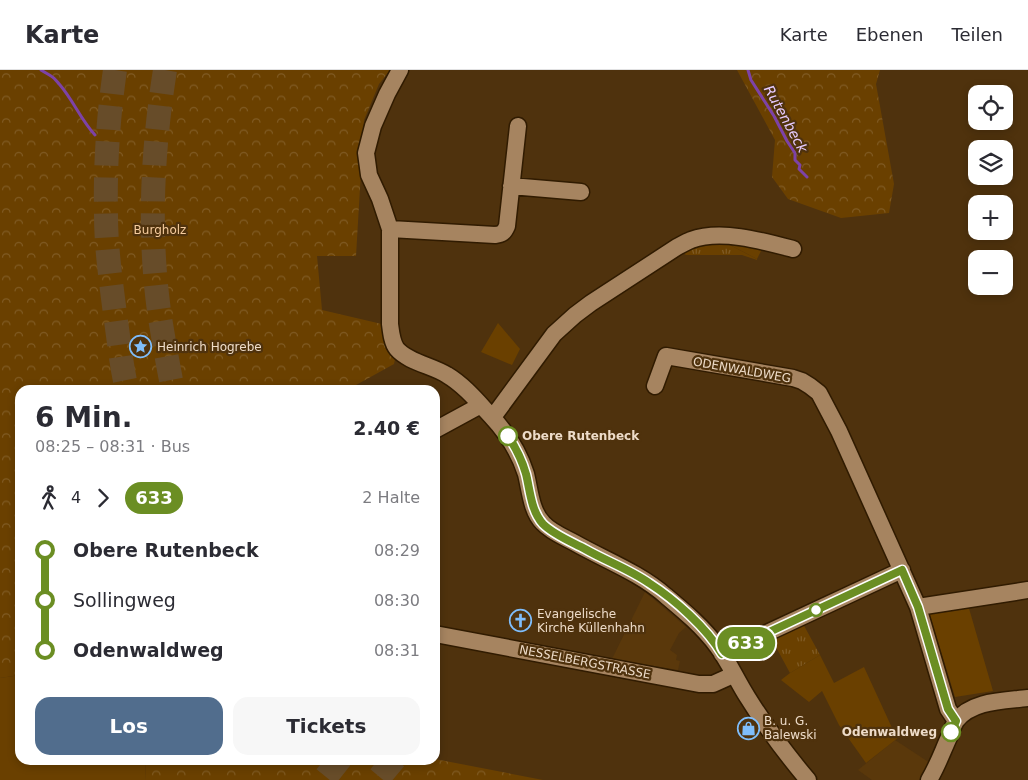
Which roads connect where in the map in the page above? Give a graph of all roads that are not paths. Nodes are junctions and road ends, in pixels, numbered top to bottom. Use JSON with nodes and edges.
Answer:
{"nodes":[{"id":1,"x":400,"y":70,"type":"edge"},
{"id":2,"x":518,"y":126,"type":"dead end"},
{"id":3,"x":511,"y":186,"type":"junction"},
{"id":4,"x":581,"y":192,"type":"dead end"},
{"id":5,"x":390,"y":229,"type":"junction"},
{"id":6,"x":793,"y":249,"type":"dead end"},
{"id":7,"x":655,"y":386,"type":"dead end"},
{"id":8,"x":481,"y":406,"type":"junction"},
{"id":9,"x":493,"y":418,"type":"junction"},
{"id":10,"x":440,"y":427,"type":"edge"},
{"id":11,"x":902,"y":570,"type":"junction"},
{"id":12,"x":1028,"y":590,"type":"edge"},
{"id":13,"x":918,"y":607,"type":"junction"},
{"id":14,"x":440,"y":635,"type":"edge"},
{"id":15,"x":722,"y":654,"type":"junction"},
{"id":16,"x":733,"y":675,"type":"junction"},
{"id":17,"x":1028,"y":698,"type":"edge"},
{"id":18,"x":956,"y":721,"type":"junction"},
{"id":19,"x":808,"y":780,"type":"edge"},
{"id":20,"x":929,"y":780,"type":"edge"}],
"edges":[{"from":1,"to":5,"type":"street"},
{"from":2,"to":3,"type":"street"},
{"from":3,"to":4,"type":"street"},
{"from":3,"to":5,"type":"street"},
{"from":5,"to":8,"type":"street"},
{"from":6,"to":9,"type":"street"},
{"from":7,"to":11,"type":"street","name":"ODENWALDWEG"},
{"from":8,"to":9,"type":"street"},
{"from":8,"to":10,"type":"street"},
{"from":9,"to":15,"type":"street"},
{"from":11,"to":13,"type":"street","name":"ODENWALDWEG"},
{"from":11,"to":15,"type":"street"},
{"from":12,"to":13,"type":"street"},
{"from":13,"to":18,"type":"street","name":"ODENWALDWEG"},
{"from":14,"to":16,"type":"street","name":"NESSELBERGSTRASSE"},
{"from":15,"to":16,"type":"street"},
{"from":16,"to":19,"type":"street"},
{"from":17,"to":18,"type":"street"},
{"from":18,"to":20,"type":"street"}]}
